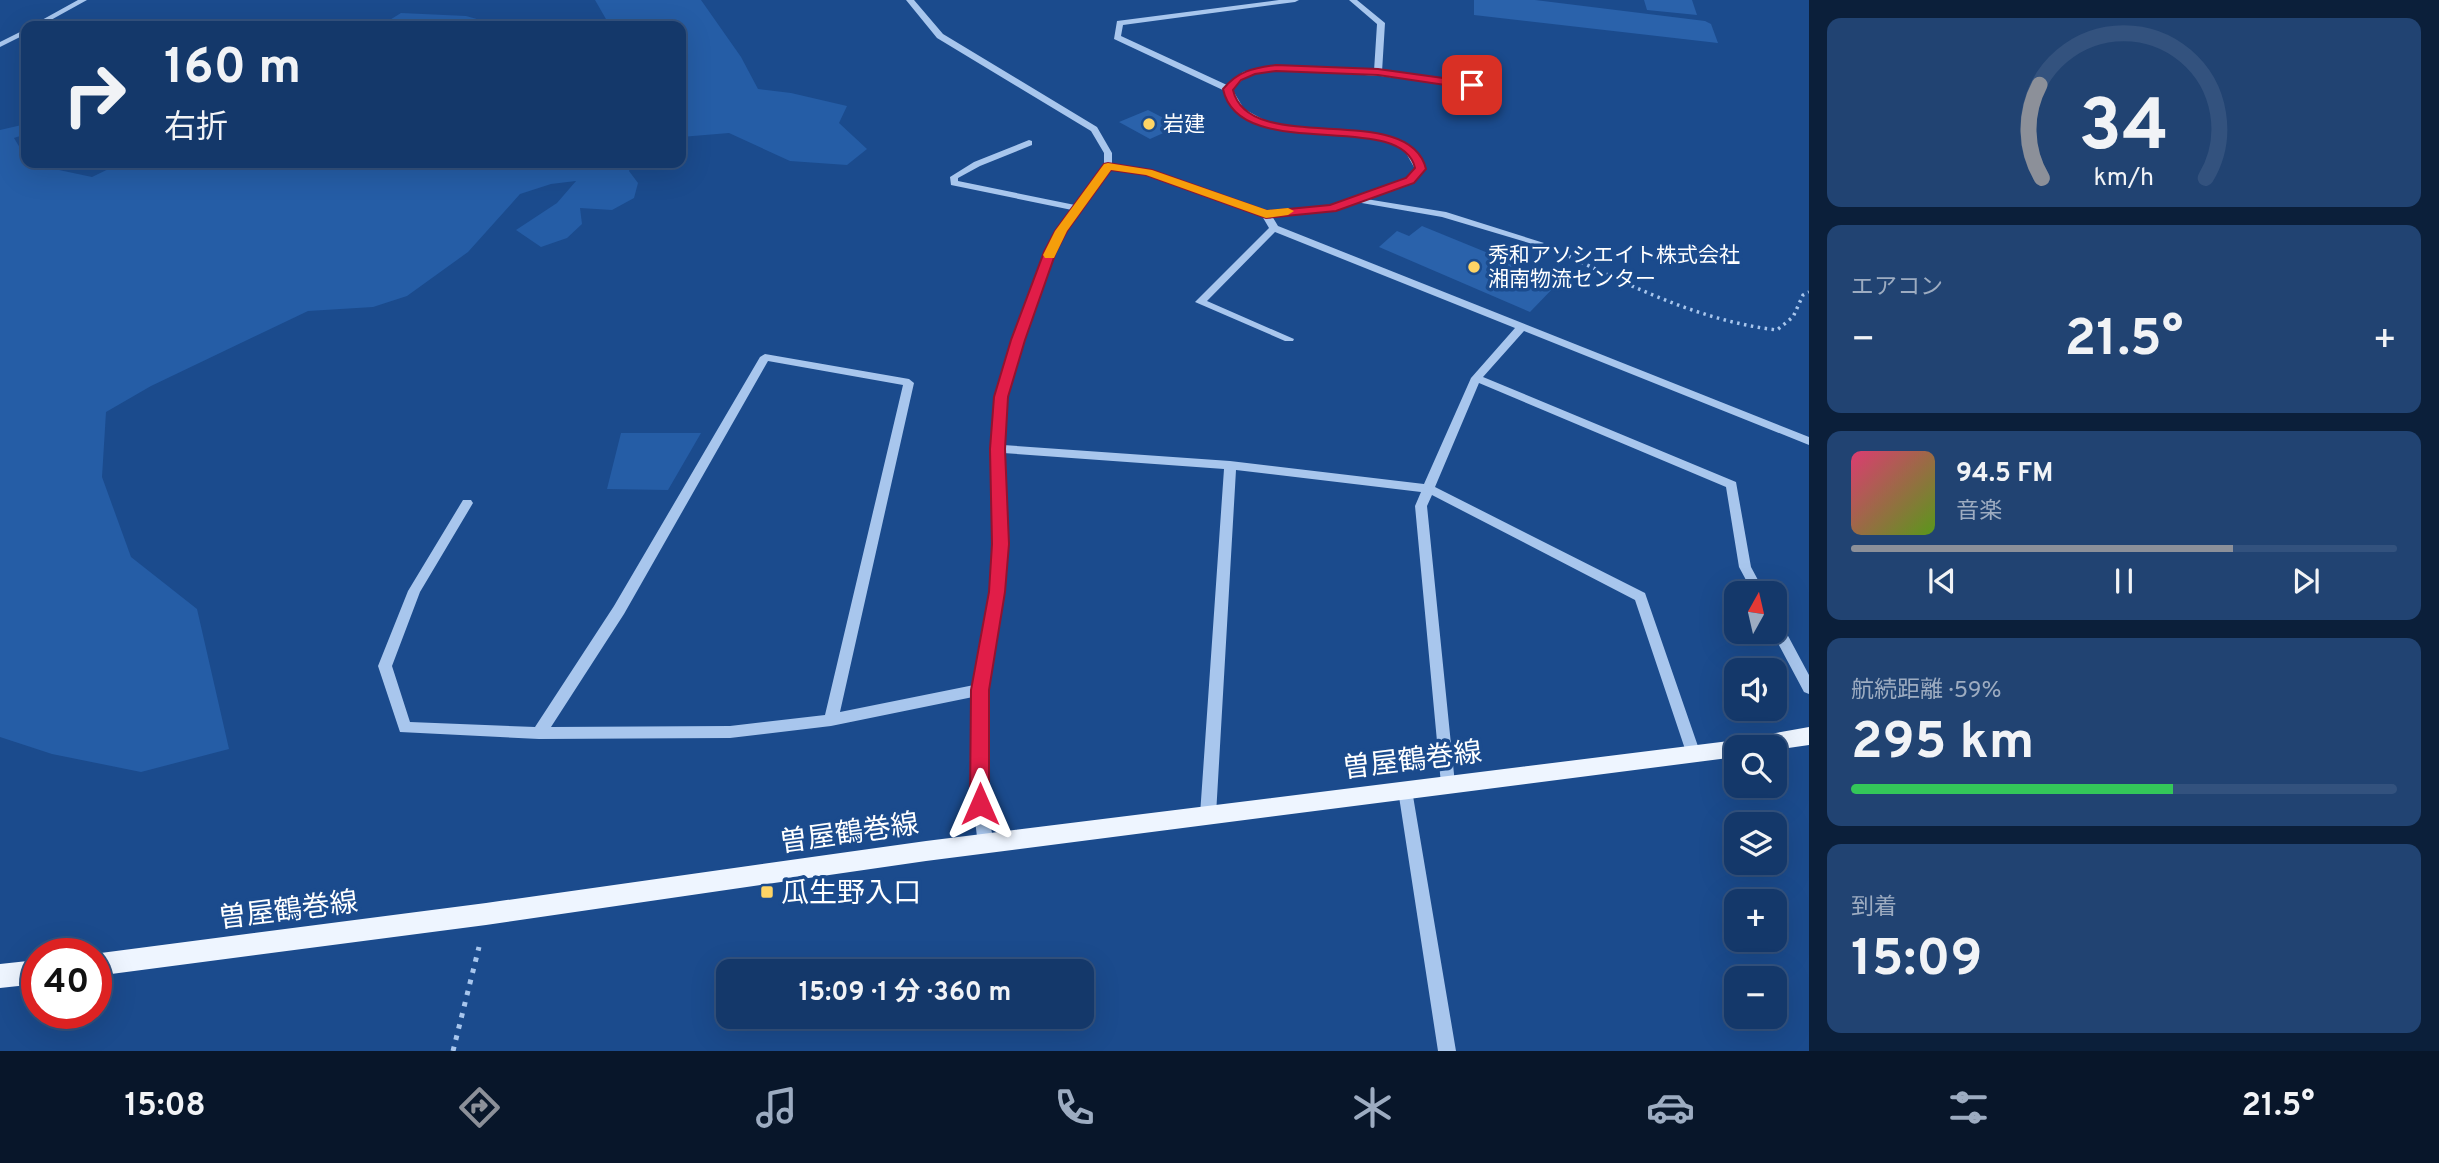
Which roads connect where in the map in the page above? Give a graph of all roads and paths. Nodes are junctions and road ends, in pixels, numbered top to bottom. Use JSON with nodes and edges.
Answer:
{"nodes":[{"id":1,"x":83,"y":0,"type":"edge"},
{"id":2,"x":910,"y":0,"type":"edge"},
{"id":3,"x":1295,"y":0,"type":"edge"},
{"id":4,"x":1353,"y":0,"type":"edge"},
{"id":5,"x":44,"y":21,"type":"edge"},
{"id":6,"x":21,"y":34,"type":"edge"},
{"id":7,"x":0,"y":45,"type":"edge"},
{"id":8,"x":1378,"y":72,"type":"junction"},
{"id":9,"x":1228,"y":89,"type":"junction"},
{"id":10,"x":1495,"y":89,"type":"dead end"},
{"id":11,"x":1029,"y":143,"type":"dead end"},
{"id":12,"x":1108,"y":167,"type":"junction"},
{"id":13,"x":1356,"y":200,"type":"junction"},
{"id":14,"x":1077,"y":208,"type":"junction"},
{"id":15,"x":1266,"y":214,"type":"junction"},
{"id":16,"x":1274,"y":228,"type":"junction"},
{"id":17,"x":1539,"y":243,"type":"joint"},
{"id":18,"x":1809,"y":292,"type":"edge"},
{"id":19,"x":1521,"y":328,"type":"junction"},
{"id":20,"x":1289,"y":339,"type":"dead end"},
{"id":21,"x":1476,"y":378,"type":"junction"},
{"id":22,"x":1809,"y":441,"type":"edge"},
{"id":23,"x":998,"y":449,"type":"junction"},
{"id":24,"x":1230,"y":465,"type":"junction"},
{"id":25,"x":1429,"y":489,"type":"junction"},
{"id":26,"x":467,"y":503,"type":"dead end"},
{"id":27,"x":1752,"y":581,"type":"edge"},
{"id":28,"x":1785,"y":644,"type":"edge"},
{"id":29,"x":1809,"y":688,"type":"edge"},
{"id":30,"x":980,"y":690,"type":"junction"},
{"id":31,"x":831,"y":720,"type":"junction"},
{"id":32,"x":540,"y":733,"type":"junction"},
{"id":33,"x":1809,"y":736,"type":"edge"},
{"id":34,"x":1787,"y":740,"type":"edge"},
{"id":35,"x":1724,"y":750,"type":"edge"},
{"id":36,"x":1694,"y":755,"type":"junction"},
{"id":37,"x":1448,"y":784,"type":"junction"},
{"id":38,"x":1405,"y":790,"type":"junction"},
{"id":39,"x":1208,"y":815,"type":"junction"},
{"id":40,"x":986,"y":845,"type":"junction"},
{"id":41,"x":485,"y":914,"type":"junction"},
{"id":42,"x":112,"y":962,"type":"edge"},
{"id":43,"x":21,"y":974,"type":"edge"},
{"id":44,"x":0,"y":976,"type":"edge"},
{"id":45,"x":453,"y":1051,"type":"edge"},
{"id":46,"x":1447,"y":1051,"type":"edge"}],
"edges":[{"from":1,"to":5,"type":"street"},
{"from":2,"to":12,"type":"street"},
{"from":3,"to":9,"type":"street"},
{"from":4,"to":8,"type":"street"},
{"from":6,"to":7,"type":"street"},
{"from":8,"to":9,"type":"street"},
{"from":8,"to":10,"type":"street"},
{"from":9,"to":13,"type":"street"},
{"from":11,"to":14,"type":"street"},
{"from":12,"to":14,"type":"street"},
{"from":12,"to":15,"type":"street"},
{"from":13,"to":15,"type":"street"},
{"from":13,"to":17,"type":"street"},
{"from":14,"to":23,"type":"street"},
{"from":15,"to":16,"type":"street"},
{"from":16,"to":19,"type":"street"},
{"from":16,"to":20,"type":"street"},
{"from":17,"to":18,"type":"path"},
{"from":19,"to":21,"type":"street"},
{"from":19,"to":22,"type":"street"},
{"from":21,"to":25,"type":"street"},
{"from":21,"to":27,"type":"street"},
{"from":23,"to":24,"type":"street"},
{"from":23,"to":30,"type":"street"},
{"from":24,"to":25,"type":"street"},
{"from":24,"to":39,"type":"street"},
{"from":25,"to":36,"type":"street"},
{"from":25,"to":37,"type":"street"},
{"from":26,"to":32,"type":"street"},
{"from":28,"to":29,"type":"street"},
{"from":30,"to":31,"type":"street"},
{"from":30,"to":40,"type":"street"},
{"from":31,"to":32,"type":"street"},
{"from":31,"to":32,"type":"street"},
{"from":33,"to":34,"type":"main road"},
{"from":35,"to":36,"type":"main road","name":"曽屋鶴巻線"},
{"from":36,"to":37,"type":"main road","name":"曽屋鶴巻線"},
{"from":37,"to":38,"type":"main road","name":"曽屋鶴巻線"},
{"from":38,"to":39,"type":"main road","name":"曽屋鶴巻線"},
{"from":38,"to":46,"type":"street"},
{"from":39,"to":40,"type":"main road","name":"曽屋鶴巻線"},
{"from":40,"to":41,"type":"main road","name":"曽屋鶴巻線"},
{"from":41,"to":42,"type":"main road","name":"曽屋鶴巻線"},
{"from":41,"to":45,"type":"path"},
{"from":43,"to":44,"type":"main road"}]}
